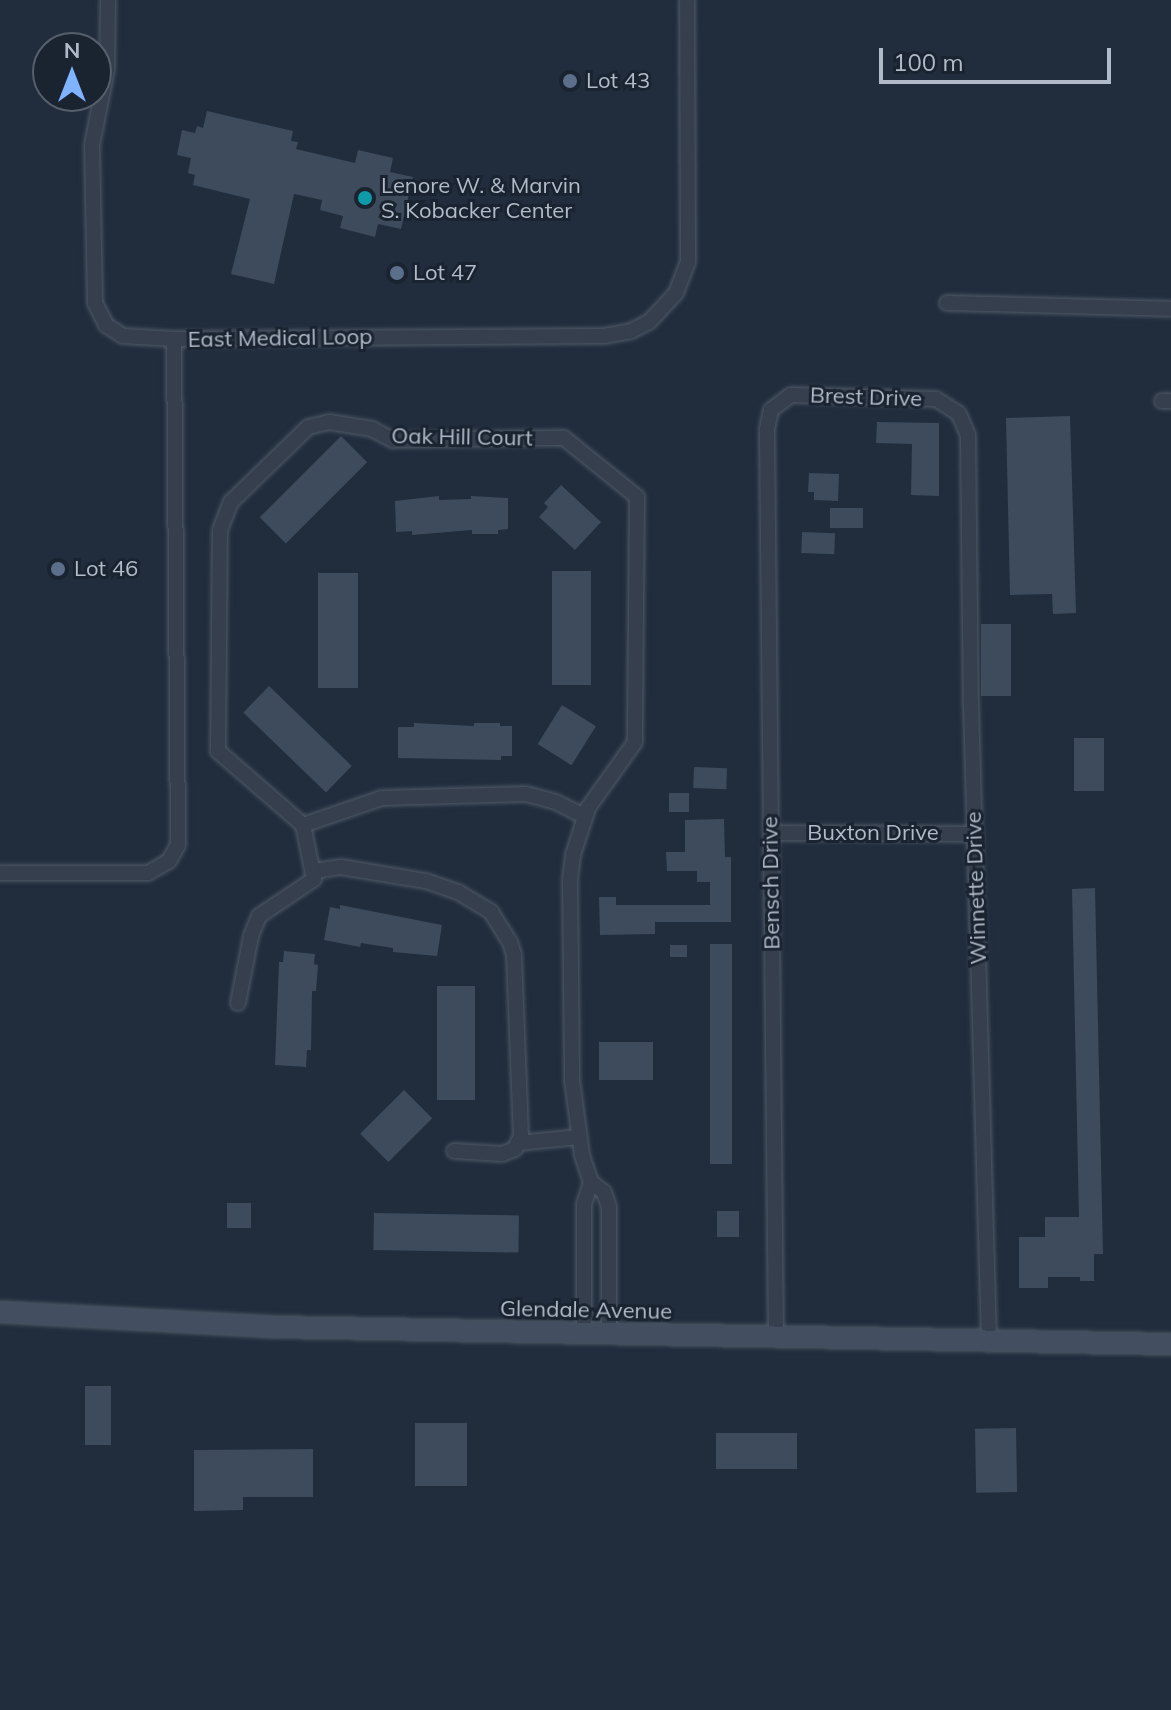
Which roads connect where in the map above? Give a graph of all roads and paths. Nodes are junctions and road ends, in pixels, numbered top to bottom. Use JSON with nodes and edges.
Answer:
{"nodes":[{"id":1,"x":108,"y":0,"type":"edge"},
{"id":2,"x":687,"y":0,"type":"edge"},
{"id":3,"x":947,"y":303,"type":"dead end"},
{"id":4,"x":1171,"y":309,"type":"edge"},
{"id":5,"x":174,"y":339,"type":"junction"},
{"id":6,"x":767,"y":429,"type":"joint"},
{"id":7,"x":968,"y":435,"type":"joint"},
{"id":8,"x":584,"y":816,"type":"junction"},
{"id":9,"x":303,"y":825,"type":"junction"},
{"id":10,"x":771,"y":833,"type":"junction"},
{"id":11,"x":975,"y":834,"type":"junction"},
{"id":12,"x":315,"y":871,"type":"junction"},
{"id":13,"x":0,"y":873,"type":"edge"},
{"id":14,"x":238,"y":1003,"type":"dead end"},
{"id":15,"x":579,"y":1137,"type":"junction"},
{"id":16,"x":518,"y":1143,"type":"junction"},
{"id":17,"x":454,"y":1151,"type":"dead end"},
{"id":18,"x":591,"y":1182,"type":"junction"},
{"id":19,"x":0,"y":1312,"type":"edge"},
{"id":20,"x":584,"y":1334,"type":"junction"},
{"id":21,"x":609,"y":1334,"type":"junction"},
{"id":22,"x":776,"y":1338,"type":"junction"},
{"id":23,"x":989,"y":1341,"type":"junction"},
{"id":24,"x":1171,"y":1344,"type":"edge"}],
"edges":[{"from":1,"to":5,"type":"street"},
{"from":2,"to":5,"type":"street","name":"East Medical Loop"},
{"from":3,"to":4,"type":"street"},
{"from":5,"to":13,"type":"street","name":"East Medical Loop"},
{"from":6,"to":7,"type":"street","name":"Brest Drive"},
{"from":6,"to":10,"type":"street","name":"Bensch Drive"},
{"from":7,"to":11,"type":"street","name":"Winnette Drive"},
{"from":8,"to":9,"type":"street"},
{"from":8,"to":9,"type":"street","name":"Oak Hill Court"},
{"from":8,"to":15,"type":"street","name":"Oak Hill Court"},
{"from":9,"to":12,"type":"street"},
{"from":10,"to":11,"type":"street","name":"Buxton Drive"},
{"from":10,"to":22,"type":"street","name":"Bensch Drive"},
{"from":11,"to":23,"type":"street","name":"Winnette Drive"},
{"from":12,"to":14,"type":"street"},
{"from":12,"to":16,"type":"street"},
{"from":15,"to":16,"type":"street"},
{"from":15,"to":18,"type":"street","name":"Oak Hill Court"},
{"from":16,"to":17,"type":"street"},
{"from":18,"to":20,"type":"street","name":"Oak Hill Court"},
{"from":18,"to":21,"type":"street","name":"Oak Hill Court"},
{"from":19,"to":20,"type":"main road","name":"Glendale Avenue"},
{"from":20,"to":21,"type":"main road","name":"Glendale Avenue"},
{"from":21,"to":22,"type":"main road","name":"Glendale Avenue"},
{"from":22,"to":23,"type":"main road","name":"Glendale Avenue"},
{"from":23,"to":24,"type":"main road","name":"Glendale Avenue"}]}
